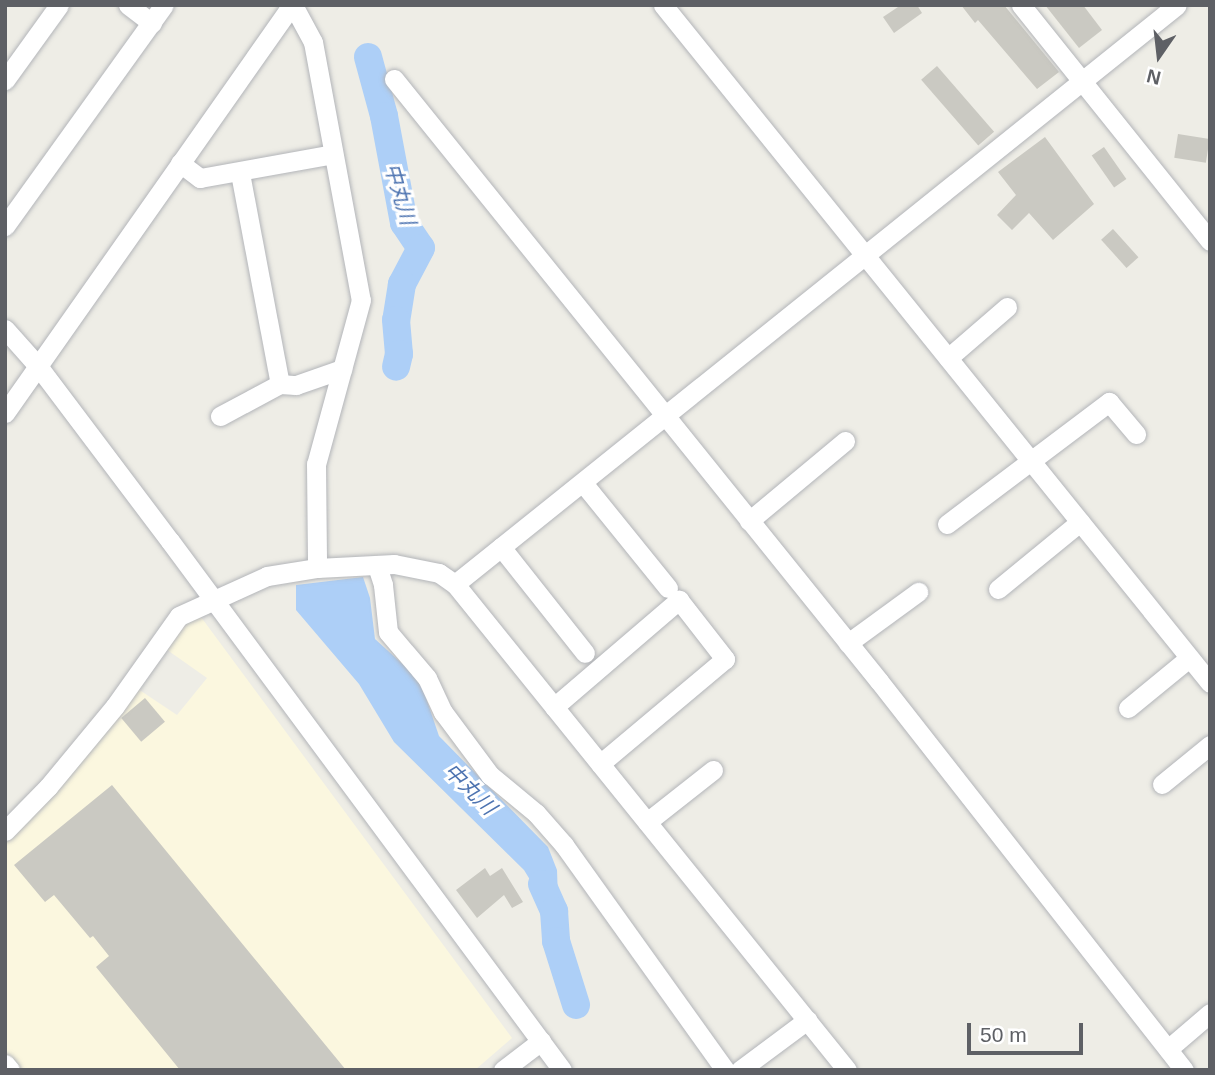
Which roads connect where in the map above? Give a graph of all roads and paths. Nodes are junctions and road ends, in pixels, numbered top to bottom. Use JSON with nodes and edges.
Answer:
{"nodes":[{"id":1,"x":59,"y":5,"type":"edge"},
{"id":2,"x":128,"y":5,"type":"edge"},
{"id":3,"x":164,"y":5,"type":"edge"},
{"id":4,"x":292,"y":5,"type":"edge"},
{"id":5,"x":663,"y":5,"type":"edge"},
{"id":6,"x":1021,"y":5,"type":"edge"},
{"id":7,"x":1177,"y":5,"type":"edge"},
{"id":8,"x":152,"y":23,"type":"junction"},
{"id":9,"x":394,"y":79,"type":"dead end"},
{"id":10,"x":5,"y":80,"type":"edge"},
{"id":11,"x":1081,"y":80,"type":"junction"},
{"id":12,"x":333,"y":154,"type":"junction"},
{"id":13,"x":180,"y":163,"type":"junction"},
{"id":14,"x":240,"y":173,"type":"junction"},
{"id":15,"x":5,"y":226,"type":"edge"},
{"id":16,"x":1210,"y":241,"type":"edge"},
{"id":17,"x":866,"y":256,"type":"junction"},
{"id":18,"x":1007,"y":307,"type":"dead end"},
{"id":19,"x":5,"y":329,"type":"edge"},
{"id":20,"x":947,"y":358,"type":"junction"},
{"id":21,"x":38,"y":366,"type":"junction"},
{"id":22,"x":342,"y":369,"type":"junction"},
{"id":23,"x":280,"y":384,"type":"junction"},
{"id":24,"x":5,"y":413,"type":"edge"},
{"id":25,"x":220,"y":416,"type":"dead end"},
{"id":26,"x":664,"y":418,"type":"junction"},
{"id":27,"x":1136,"y":434,"type":"dead end"},
{"id":28,"x":845,"y":441,"type":"dead end"},
{"id":29,"x":1029,"y":459,"type":"junction"},
{"id":30,"x":583,"y":483,"type":"junction"},
{"id":31,"x":749,"y":521,"type":"junction"},
{"id":32,"x":1080,"y":522,"type":"junction"},
{"id":33,"x":947,"y":524,"type":"dead end"},
{"id":34,"x":501,"y":547,"type":"junction"},
{"id":35,"x":377,"y":566,"type":"junction"},
{"id":36,"x":317,"y":568,"type":"junction"},
{"id":37,"x":454,"y":584,"type":"junction"},
{"id":38,"x":668,"y":588,"type":"dead end"},
{"id":39,"x":998,"y":589,"type":"dead end"},
{"id":40,"x":918,"y":592,"type":"dead end"},
{"id":41,"x":213,"y":598,"type":"junction"},
{"id":42,"x":848,"y":643,"type":"junction"},
{"id":43,"x":585,"y":653,"type":"dead end"},
{"id":44,"x":1189,"y":658,"type":"junction"},
{"id":45,"x":1210,"y":683,"type":"edge"},
{"id":46,"x":554,"y":706,"type":"junction"},
{"id":47,"x":1128,"y":708,"type":"dead end"},
{"id":48,"x":1210,"y":745,"type":"edge"},
{"id":49,"x":600,"y":764,"type":"junction"},
{"id":50,"x":713,"y":770,"type":"dead end"},
{"id":51,"x":1163,"y":784,"type":"dead end"},
{"id":52,"x":648,"y":822,"type":"junction"},
{"id":53,"x":5,"y":831,"type":"edge"},
{"id":54,"x":1210,"y":1013,"type":"edge"},
{"id":55,"x":807,"y":1020,"type":"junction"},
{"id":56,"x":541,"y":1041,"type":"junction"},
{"id":57,"x":1168,"y":1049,"type":"junction"},
{"id":58,"x":5,"y":1064,"type":"edge"},
{"id":59,"x":10,"y":1070,"type":"edge"},
{"id":60,"x":503,"y":1070,"type":"edge"},
{"id":61,"x":562,"y":1070,"type":"edge"},
{"id":62,"x":725,"y":1070,"type":"edge"},
{"id":63,"x":740,"y":1070,"type":"edge"},
{"id":64,"x":847,"y":1070,"type":"edge"},
{"id":65,"x":1184,"y":1070,"type":"edge"}],
"edges":[{"from":1,"to":10,"type":"street"},
{"from":2,"to":8,"type":"street"},
{"from":3,"to":8,"type":"street"},
{"from":4,"to":12,"type":"street"},
{"from":4,"to":13,"type":"street"},
{"from":5,"to":17,"type":"street"},
{"from":6,"to":11,"type":"street"},
{"from":7,"to":11,"type":"street"},
{"from":8,"to":15,"type":"street"},
{"from":9,"to":26,"type":"street"},
{"from":11,"to":16,"type":"street"},
{"from":11,"to":17,"type":"street"},
{"from":12,"to":14,"type":"street"},
{"from":12,"to":22,"type":"street"},
{"from":13,"to":14,"type":"street"},
{"from":13,"to":21,"type":"street"},
{"from":14,"to":23,"type":"street"},
{"from":17,"to":20,"type":"street"},
{"from":17,"to":26,"type":"street"},
{"from":18,"to":20,"type":"street"},
{"from":19,"to":21,"type":"street"},
{"from":20,"to":29,"type":"street"},
{"from":21,"to":24,"type":"street"},
{"from":21,"to":41,"type":"street"},
{"from":22,"to":23,"type":"street"},
{"from":22,"to":36,"type":"street"},
{"from":23,"to":25,"type":"street"},
{"from":26,"to":30,"type":"street"},
{"from":26,"to":31,"type":"street"},
{"from":27,"to":29,"type":"street"},
{"from":28,"to":31,"type":"street"},
{"from":29,"to":32,"type":"street"},
{"from":29,"to":33,"type":"street"},
{"from":30,"to":34,"type":"street"},
{"from":30,"to":38,"type":"street"},
{"from":31,"to":42,"type":"street"},
{"from":32,"to":39,"type":"street"},
{"from":32,"to":44,"type":"street"},
{"from":34,"to":37,"type":"street"},
{"from":34,"to":43,"type":"street"},
{"from":35,"to":36,"type":"street"},
{"from":35,"to":37,"type":"street"},
{"from":35,"to":62,"type":"street"},
{"from":36,"to":41,"type":"street"},
{"from":37,"to":46,"type":"street"},
{"from":40,"to":42,"type":"street"},
{"from":41,"to":53,"type":"street"},
{"from":41,"to":56,"type":"street"},
{"from":42,"to":57,"type":"street"},
{"from":44,"to":45,"type":"street"},
{"from":44,"to":47,"type":"street"},
{"from":46,"to":49,"type":"street"},
{"from":46,"to":49,"type":"street"},
{"from":48,"to":51,"type":"street"},
{"from":49,"to":52,"type":"street"},
{"from":50,"to":52,"type":"street"},
{"from":52,"to":55,"type":"street"},
{"from":54,"to":57,"type":"street"},
{"from":55,"to":63,"type":"street"},
{"from":55,"to":64,"type":"street"},
{"from":56,"to":60,"type":"street"},
{"from":56,"to":61,"type":"street"},
{"from":57,"to":65,"type":"street"},
{"from":58,"to":59,"type":"street"}]}
